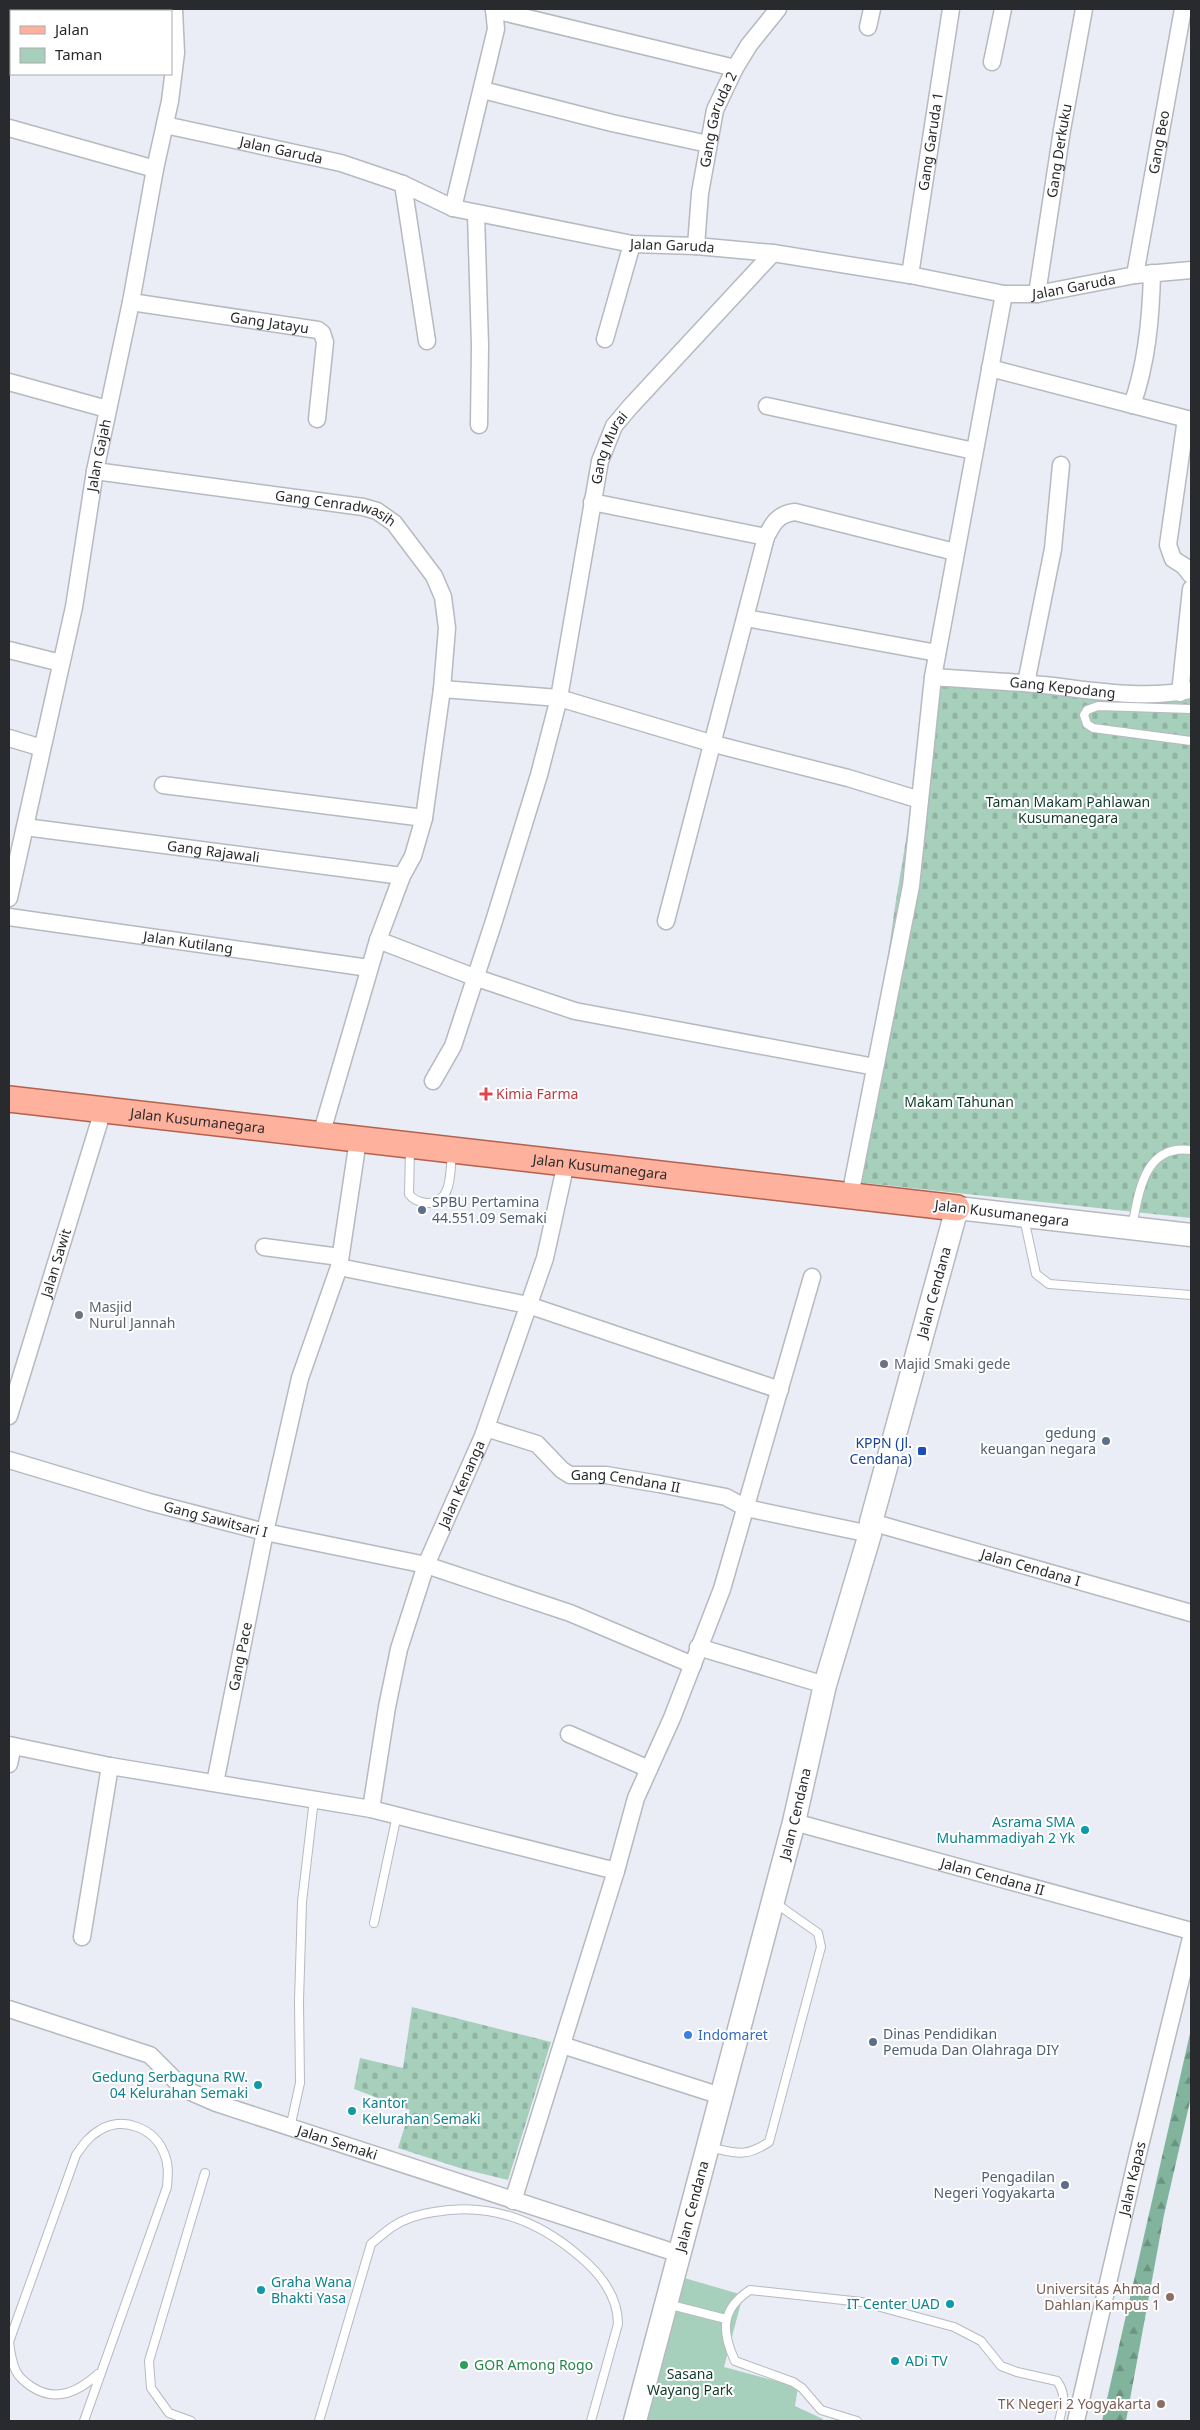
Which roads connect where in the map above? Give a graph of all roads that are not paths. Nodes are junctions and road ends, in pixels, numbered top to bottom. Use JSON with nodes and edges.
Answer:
{"nodes":[{"id":1,"x":174,"y":9,"type":"edge"},
{"id":2,"x":778,"y":9,"type":"edge"},
{"id":3,"x":872,"y":9,"type":"edge"},
{"id":4,"x":951,"y":9,"type":"edge"},
{"id":5,"x":1002,"y":9,"type":"edge"},
{"id":6,"x":1084,"y":9,"type":"edge"},
{"id":7,"x":1184,"y":9,"type":"edge"},
{"id":8,"x":494,"y":10,"type":"edge"},
{"id":9,"x":868,"y":27,"type":"dead end"},
{"id":10,"x":992,"y":62,"type":"dead end"},
{"id":11,"x":734,"y":68,"type":"junction"},
{"id":12,"x":483,"y":90,"type":"junction"},
{"id":13,"x":165,"y":125,"type":"junction"},
{"id":14,"x":9,"y":128,"type":"edge"},
{"id":15,"x":708,"y":144,"type":"junction"},
{"id":16,"x":154,"y":169,"type":"junction"},
{"id":17,"x":403,"y":184,"type":"junction"},
{"id":18,"x":453,"y":208,"type":"junction"},
{"id":19,"x":476,"y":214,"type":"junction"},
{"id":20,"x":632,"y":244,"type":"junction"},
{"id":21,"x":696,"y":246,"type":"junction"},
{"id":22,"x":773,"y":253,"type":"junction"},
{"id":23,"x":1191,"y":270,"type":"edge"},
{"id":24,"x":1144,"y":274,"type":"junction"},
{"id":25,"x":910,"y":275,"type":"junction"},
{"id":26,"x":1004,"y":294,"type":"junction"},
{"id":27,"x":1037,"y":294,"type":"junction"},
{"id":28,"x":130,"y":302,"type":"junction"},
{"id":29,"x":605,"y":339,"type":"dead end"},
{"id":30,"x":428,"y":341,"type":"dead end"},
{"id":31,"x":990,"y":368,"type":"junction"},
{"id":32,"x":9,"y":382,"type":"edge"},
{"id":33,"x":1132,"y":405,"type":"junction"},
{"id":34,"x":767,"y":406,"type":"dead end"},
{"id":35,"x":107,"y":409,"type":"junction"},
{"id":36,"x":317,"y":419,"type":"dead end"},
{"id":37,"x":1188,"y":419,"type":"edge"},
{"id":38,"x":479,"y":425,"type":"dead end"},
{"id":39,"x":974,"y":451,"type":"junction"},
{"id":40,"x":1061,"y":464,"type":"dead end"},
{"id":41,"x":95,"y":471,"type":"junction"},
{"id":42,"x":592,"y":502,"type":"junction"},
{"id":43,"x":766,"y":537,"type":"junction"},
{"id":44,"x":955,"y":552,"type":"junction"},
{"id":45,"x":1191,"y":572,"type":"edge"},
{"id":46,"x":1191,"y":590,"type":"edge"},
{"id":47,"x":746,"y":618,"type":"junction"},
{"id":48,"x":9,"y":650,"type":"edge"},
{"id":49,"x":937,"y":653,"type":"junction"},
{"id":50,"x":60,"y":663,"type":"junction"},
{"id":51,"x":933,"y":677,"type":"junction"},
{"id":52,"x":1026,"y":683,"type":"junction"},
{"id":53,"x":442,"y":689,"type":"junction"},
{"id":54,"x":1186,"y":692,"type":"edge"},
{"id":55,"x":559,"y":698,"type":"junction"},
{"id":56,"x":1191,"y":709,"type":"edge"},
{"id":57,"x":9,"y":738,"type":"edge"},
{"id":58,"x":1191,"y":741,"type":"edge"},
{"id":59,"x":714,"y":744,"type":"junction"},
{"id":60,"x":42,"y":748,"type":"junction"},
{"id":61,"x":163,"y":785,"type":"dead end"},
{"id":62,"x":920,"y":800,"type":"junction"},
{"id":63,"x":424,"y":818,"type":"junction"},
{"id":64,"x":25,"y":827,"type":"junction"},
{"id":65,"x":402,"y":876,"type":"junction"},
{"id":66,"x":9,"y":898,"type":"edge"},
{"id":67,"x":9,"y":917,"type":"edge"},
{"id":68,"x":666,"y":921,"type":"dead end"},
{"id":69,"x":378,"y":940,"type":"junction"},
{"id":70,"x":369,"y":968,"type":"junction"},
{"id":71,"x":474,"y":977,"type":"junction"},
{"id":72,"x":875,"y":1067,"type":"junction"},
{"id":73,"x":433,"y":1081,"type":"dead end"},
{"id":74,"x":9,"y":1099,"type":"edge"},
{"id":75,"x":103,"y":1110,"type":"junction"},
{"id":76,"x":321,"y":1136,"type":"junction"},
{"id":77,"x":358,"y":1140,"type":"junction"},
{"id":78,"x":410,"y":1146,"type":"junction"},
{"id":79,"x":452,"y":1150,"type":"junction"},
{"id":80,"x":1191,"y":1150,"type":"edge"},
{"id":81,"x":566,"y":1164,"type":"junction"},
{"id":82,"x":850,"y":1196,"type":"junction"},
{"id":83,"x":957,"y":1208,"type":"junction"},
{"id":84,"x":1023,"y":1216,"type":"junction"},
{"id":85,"x":1132,"y":1228,"type":"junction"},
{"id":86,"x":1191,"y":1235,"type":"edge"},
{"id":87,"x":264,"y":1247,"type":"dead end"},
{"id":88,"x":339,"y":1262,"type":"junction"},
{"id":89,"x":812,"y":1278,"type":"dead end"},
{"id":90,"x":1191,"y":1295,"type":"edge"},
{"id":91,"x":528,"y":1305,"type":"junction"},
{"id":92,"x":780,"y":1390,"type":"junction"},
{"id":93,"x":9,"y":1416,"type":"edge"},
{"id":94,"x":486,"y":1428,"type":"junction"},
{"id":95,"x":9,"y":1460,"type":"edge"},
{"id":96,"x":746,"y":1508,"type":"junction"},
{"id":97,"x":871,"y":1528,"type":"junction"},
{"id":98,"x":265,"y":1532,"type":"junction"},
{"id":99,"x":426,"y":1565,"type":"junction"},
{"id":100,"x":1191,"y":1613,"type":"edge"},
{"id":101,"x":698,"y":1647,"type":"junction"},
{"id":102,"x":693,"y":1664,"type":"junction"},
{"id":103,"x":825,"y":1685,"type":"junction"},
{"id":104,"x":569,"y":1734,"type":"dead end"},
{"id":105,"x":11,"y":1746,"type":"edge"},
{"id":106,"x":9,"y":1764,"type":"edge"},
{"id":107,"x":110,"y":1766,"type":"junction"},
{"id":108,"x":649,"y":1769,"type":"junction"},
{"id":109,"x":215,"y":1783,"type":"junction"},
{"id":110,"x":314,"y":1799,"type":"junction"},
{"id":111,"x":371,"y":1809,"type":"junction"},
{"id":112,"x":397,"y":1815,"type":"junction"},
{"id":113,"x":794,"y":1822,"type":"junction"},
{"id":114,"x":616,"y":1871,"type":"junction"},
{"id":115,"x":773,"y":1901,"type":"junction"},
{"id":116,"x":374,"y":1923,"type":"dead end"},
{"id":117,"x":1191,"y":1931,"type":"edge"},
{"id":118,"x":82,"y":1937,"type":"dead end"},
{"id":119,"x":1191,"y":1938,"type":"edge"},
{"id":120,"x":9,"y":2009,"type":"edge"},
{"id":121,"x":562,"y":2045,"type":"junction"},
{"id":122,"x":721,"y":2096,"type":"junction"},
{"id":123,"x":290,"y":2128,"type":"junction"},
{"id":124,"x":708,"y":2146,"type":"junction"},
{"id":125,"x":205,"y":2173,"type":"dead end"},
{"id":126,"x":513,"y":2201,"type":"junction"},
{"id":127,"x":680,"y":2254,"type":"junction"},
{"id":128,"x":666,"y":2303,"type":"junction"},
{"id":129,"x":726,"y":2319,"type":"junction"},
{"id":130,"x":9,"y":2341,"type":"edge"},
{"id":131,"x":100,"y":2373,"type":"junction"},
{"id":132,"x":84,"y":2421,"type":"edge"},
{"id":133,"x":191,"y":2421,"type":"edge"},
{"id":134,"x":319,"y":2421,"type":"edge"},
{"id":135,"x":591,"y":2421,"type":"edge"},
{"id":136,"x":635,"y":2421,"type":"edge"},
{"id":137,"x":857,"y":2421,"type":"edge"},
{"id":138,"x":1059,"y":2421,"type":"edge"},
{"id":139,"x":1076,"y":2421,"type":"edge"}],
"edges":[{"from":1,"to":13,"type":"street","name":"Jalan Gajah"},
{"from":2,"to":11,"type":"street","name":"Gang Garuda 2"},
{"from":3,"to":9,"type":"street"},
{"from":4,"to":25,"type":"street","name":"Gang Garuda 1"},
{"from":5,"to":10,"type":"street"},
{"from":6,"to":27,"type":"street","name":"Gang Derkuku"},
{"from":7,"to":24,"type":"street","name":"Gang Beo"},
{"from":8,"to":11,"type":"street"},
{"from":8,"to":12,"type":"street"},
{"from":11,"to":15,"type":"street","name":"Gang Garuda 2"},
{"from":12,"to":15,"type":"street"},
{"from":12,"to":18,"type":"street"},
{"from":13,"to":16,"type":"street","name":"Jalan Gajah"},
{"from":13,"to":17,"type":"street","name":"Jalan Garuda"},
{"from":14,"to":16,"type":"street"},
{"from":15,"to":21,"type":"street","name":"Gang Garuda 2"},
{"from":16,"to":28,"type":"street","name":"Jalan Gajah"},
{"from":17,"to":18,"type":"street","name":"Jalan Garuda"},
{"from":17,"to":30,"type":"street"},
{"from":18,"to":19,"type":"street","name":"Jalan Garuda"},
{"from":19,"to":20,"type":"street","name":"Jalan Garuda"},
{"from":19,"to":38,"type":"street"},
{"from":20,"to":21,"type":"street","name":"Jalan Garuda"},
{"from":20,"to":29,"type":"street"},
{"from":21,"to":22,"type":"street","name":"Jalan Garuda"},
{"from":22,"to":25,"type":"street","name":"Jalan Garuda"},
{"from":22,"to":42,"type":"street","name":"Gang Murai"},
{"from":23,"to":24,"type":"street","name":"Jalan Garuda"},
{"from":24,"to":27,"type":"street","name":"Jalan Garuda"},
{"from":24,"to":33,"type":"street","name":"Gang Beo"},
{"from":25,"to":26,"type":"street","name":"Jalan Garuda"},
{"from":26,"to":27,"type":"street","name":"Jalan Garuda"},
{"from":26,"to":31,"type":"street"},
{"from":28,"to":35,"type":"street","name":"Jalan Gajah"},
{"from":28,"to":36,"type":"street","name":"Gang Jatayu"},
{"from":31,"to":33,"type":"street"},
{"from":31,"to":39,"type":"street"},
{"from":32,"to":35,"type":"street"},
{"from":33,"to":37,"type":"street"},
{"from":34,"to":39,"type":"street"},
{"from":35,"to":41,"type":"street","name":"Jalan Gajah"},
{"from":37,"to":45,"type":"street"},
{"from":39,"to":44,"type":"street"},
{"from":40,"to":52,"type":"street"},
{"from":41,"to":50,"type":"street","name":"Jalan Gajah"},
{"from":41,"to":53,"type":"street","name":"Gang Cenradwasih"},
{"from":42,"to":43,"type":"street"},
{"from":42,"to":55,"type":"street","name":"Gang Murai"},
{"from":43,"to":44,"type":"street"},
{"from":43,"to":47,"type":"street"},
{"from":44,"to":49,"type":"street"},
{"from":46,"to":54,"type":"street"},
{"from":47,"to":49,"type":"street"},
{"from":47,"to":59,"type":"street"},
{"from":48,"to":50,"type":"street"},
{"from":49,"to":51,"type":"street"},
{"from":50,"to":60,"type":"street","name":"Jalan Gajah"},
{"from":51,"to":52,"type":"street","name":"Gang Kepodang"},
{"from":51,"to":62,"type":"street"},
{"from":52,"to":54,"type":"street","name":"Gang Kepodang"},
{"from":53,"to":55,"type":"street"},
{"from":53,"to":63,"type":"street","name":"Gang Cenradwasih"},
{"from":55,"to":59,"type":"street"},
{"from":55,"to":71,"type":"street","name":"Gang Murai"},
{"from":56,"to":58,"type":"lane"},
{"from":57,"to":60,"type":"street"},
{"from":59,"to":62,"type":"street"},
{"from":59,"to":68,"type":"street"},
{"from":60,"to":64,"type":"street","name":"Jalan Gajah"},
{"from":61,"to":63,"type":"street"},
{"from":62,"to":72,"type":"street"},
{"from":63,"to":65,"type":"street","name":"Gang Cenradwasih"},
{"from":64,"to":65,"type":"street","name":"Gang Rajawali"},
{"from":64,"to":66,"type":"street","name":"Jalan Gajah"},
{"from":65,"to":69,"type":"street","name":"Gang Cenradwasih"},
{"from":67,"to":70,"type":"street","name":"Jalan Kutilang"},
{"from":69,"to":70,"type":"street","name":"Gang Cenradwasih"},
{"from":69,"to":71,"type":"street"},
{"from":70,"to":76,"type":"street","name":"Gang Cenradwasih"},
{"from":71,"to":72,"type":"street"},
{"from":71,"to":73,"type":"street","name":"Gang Murai"},
{"from":72,"to":82,"type":"street"},
{"from":74,"to":75,"type":"main road","name":"Jalan Kusumanegara"},
{"from":75,"to":76,"type":"main road","name":"Jalan Kusumanegara"},
{"from":75,"to":93,"type":"street","name":"Jalan Sawit"},
{"from":76,"to":77,"type":"main road","name":"Jalan Kusumanegara"},
{"from":77,"to":78,"type":"main road","name":"Jalan Kusumanegara"},
{"from":77,"to":88,"type":"street","name":"Gang Pace"},
{"from":78,"to":79,"type":"main road","name":"Jalan Kusumanegara"},
{"from":78,"to":79,"type":"lane"},
{"from":79,"to":81,"type":"main road","name":"Jalan Kusumanegara"},
{"from":80,"to":85,"type":"lane"},
{"from":81,"to":82,"type":"main road","name":"Jalan Kusumanegara"},
{"from":81,"to":91,"type":"street","name":"Jalan Kenanga"},
{"from":82,"to":83,"type":"main road","name":"Jalan Kusumanegara"},
{"from":83,"to":84,"type":"main road","name":"Jalan Kusumanegara"},
{"from":83,"to":97,"type":"main road","name":"Jalan Cendana"},
{"from":84,"to":85,"type":"main road","name":"Jalan Kusumanegara"},
{"from":84,"to":90,"type":"lane"},
{"from":85,"to":86,"type":"main road","name":"Jalan Kusumanegara"},
{"from":87,"to":88,"type":"street"},
{"from":88,"to":91,"type":"street"},
{"from":88,"to":98,"type":"street","name":"Gang Pace"},
{"from":89,"to":92,"type":"street"},
{"from":91,"to":92,"type":"street"},
{"from":91,"to":94,"type":"street","name":"Jalan Kenanga"},
{"from":92,"to":96,"type":"street"},
{"from":94,"to":96,"type":"street","name":"Gang Cendana II"},
{"from":94,"to":99,"type":"street","name":"Jalan Kenanga"},
{"from":95,"to":98,"type":"street","name":"Gang Sawitsari I"},
{"from":96,"to":97,"type":"street","name":"Gang Cendana II"},
{"from":96,"to":101,"type":"street"},
{"from":97,"to":100,"type":"street","name":"Jalan Cendana I"},
{"from":97,"to":103,"type":"main road","name":"Jalan Cendana"},
{"from":98,"to":99,"type":"street","name":"Gang Sawitsari I"},
{"from":98,"to":109,"type":"street","name":"Gang Pace"},
{"from":99,"to":102,"type":"street","name":"Gang Sawitsari I"},
{"from":99,"to":111,"type":"street","name":"Jalan Kenanga"},
{"from":101,"to":102,"type":"street"},
{"from":101,"to":103,"type":"street"},
{"from":102,"to":108,"type":"street"},
{"from":103,"to":113,"type":"main road","name":"Jalan Cendana"},
{"from":104,"to":108,"type":"street"},
{"from":105,"to":106,"type":"street"},
{"from":105,"to":107,"type":"street"},
{"from":107,"to":109,"type":"street"},
{"from":107,"to":118,"type":"street"},
{"from":108,"to":114,"type":"street"},
{"from":109,"to":110,"type":"street"},
{"from":110,"to":111,"type":"street"},
{"from":110,"to":123,"type":"lane"},
{"from":111,"to":112,"type":"street"},
{"from":112,"to":114,"type":"street"},
{"from":112,"to":116,"type":"lane"},
{"from":113,"to":115,"type":"main road","name":"Jalan Cendana"},
{"from":113,"to":117,"type":"street","name":"Jalan Cendana II"},
{"from":114,"to":121,"type":"street"},
{"from":115,"to":122,"type":"main road","name":"Jalan Cendana"},
{"from":115,"to":124,"type":"lane"},
{"from":119,"to":139,"type":"street","name":"Jalan Kapas"},
{"from":120,"to":123,"type":"street","name":"Jalan Semaki"},
{"from":121,"to":122,"type":"street"},
{"from":121,"to":126,"type":"street"},
{"from":122,"to":124,"type":"main road","name":"Jalan Cendana"},
{"from":123,"to":126,"type":"street","name":"Jalan Semaki"},
{"from":124,"to":127,"type":"main road","name":"Jalan Cendana"},
{"from":125,"to":133,"type":"lane"},
{"from":126,"to":127,"type":"street","name":"Jalan Semaki"},
{"from":127,"to":128,"type":"main road","name":"Jalan Cendana"},
{"from":128,"to":129,"type":"lane"},
{"from":128,"to":136,"type":"main road","name":"Jalan Cendana"},
{"from":129,"to":137,"type":"lane"},
{"from":129,"to":138,"type":"lane"},
{"from":130,"to":131,"type":"lane"},
{"from":130,"to":131,"type":"lane"},
{"from":131,"to":132,"type":"lane"},
{"from":134,"to":135,"type":"lane"}]}
